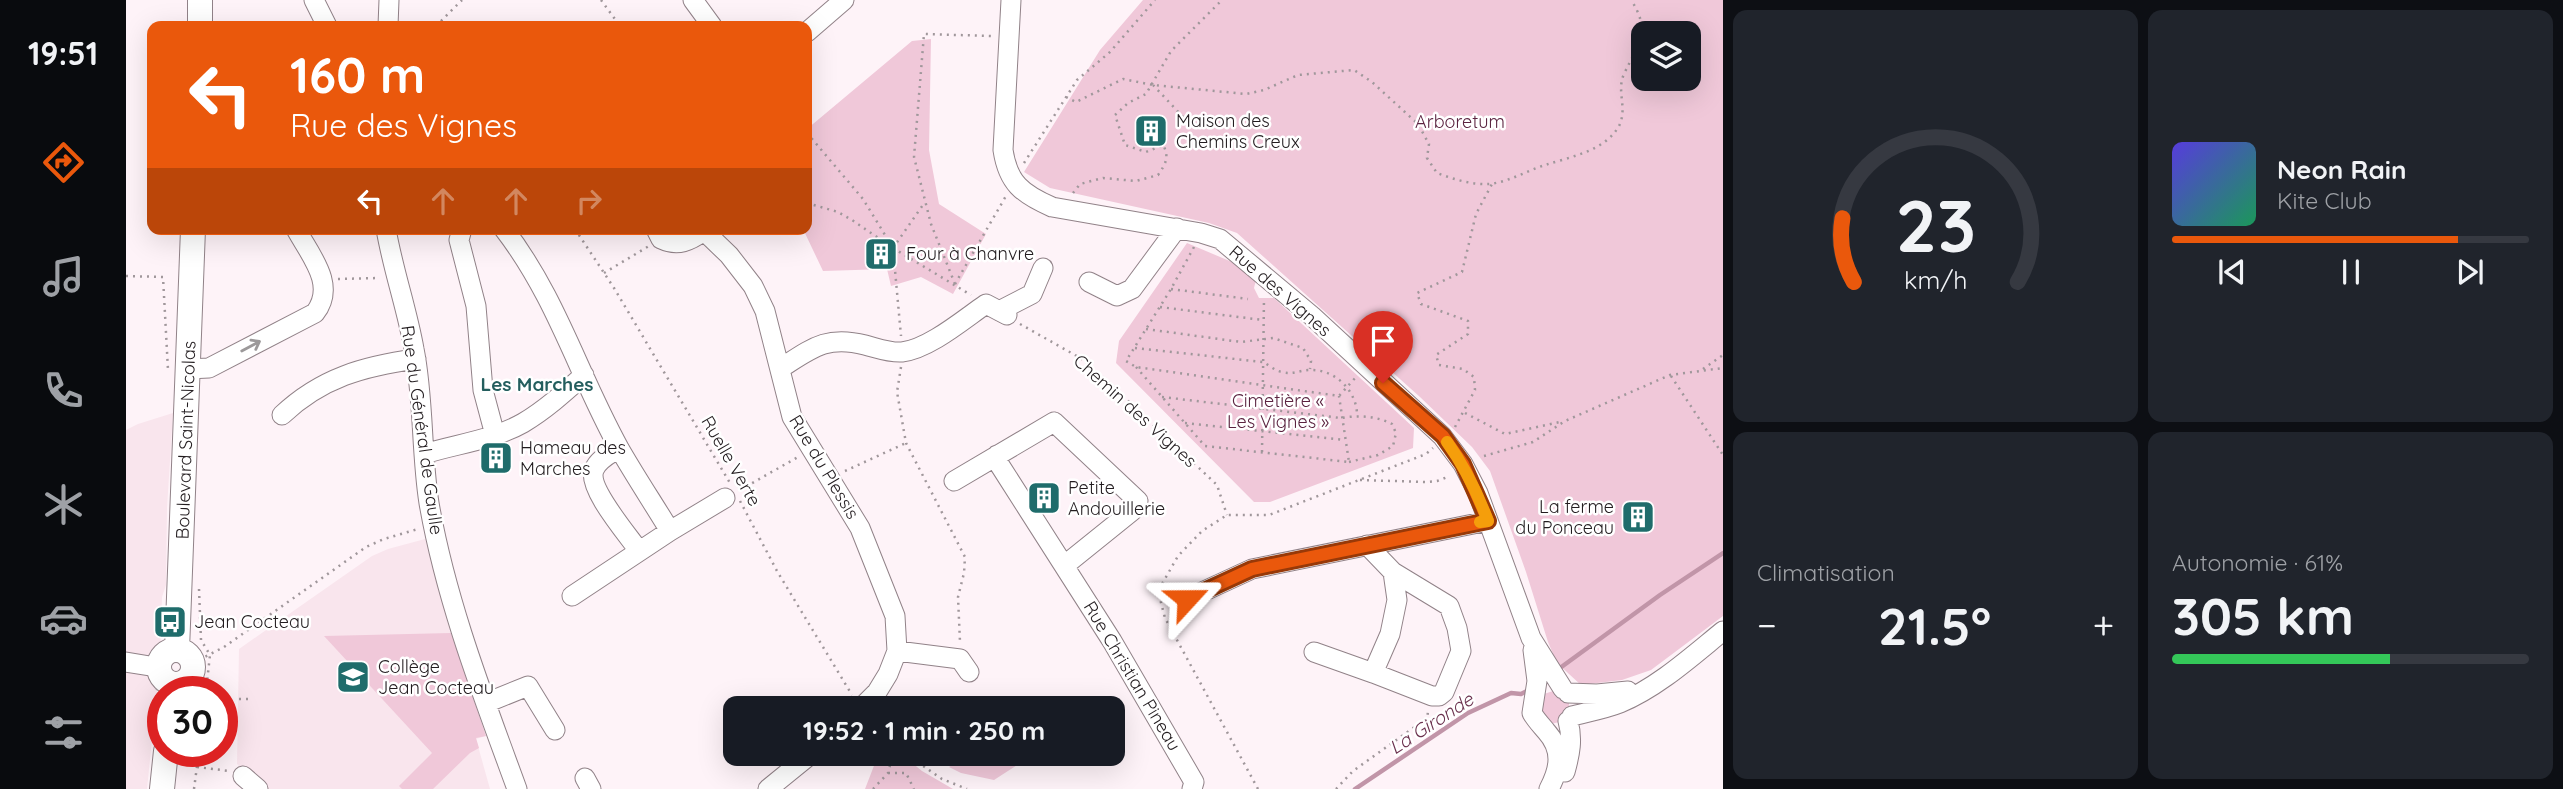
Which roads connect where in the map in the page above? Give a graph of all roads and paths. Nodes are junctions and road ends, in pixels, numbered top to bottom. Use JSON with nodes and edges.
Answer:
{"nodes":[{"id":1,"x":200,"y":0,"type":"edge"},
{"id":2,"x":314,"y":0,"type":"edge"},
{"id":3,"x":389,"y":0,"type":"edge"},
{"id":4,"x":462,"y":0,"type":"edge"},
{"id":5,"x":601,"y":0,"type":"edge"},
{"id":6,"x":693,"y":0,"type":"edge"},
{"id":7,"x":844,"y":0,"type":"edge"},
{"id":8,"x":1011,"y":0,"type":"edge"},
{"id":9,"x":1155,"y":0,"type":"edge"},
{"id":10,"x":1222,"y":0,"type":"edge"},
{"id":11,"x":1631,"y":0,"type":"edge"},
{"id":12,"x":200,"y":21,"type":"edge"},
{"id":13,"x":324,"y":21,"type":"edge"},
{"id":14,"x":388,"y":21,"type":"edge"},
{"id":15,"x":441,"y":21,"type":"edge"},
{"id":16,"x":616,"y":21,"type":"edge"},
{"id":17,"x":708,"y":21,"type":"edge"},
{"id":18,"x":812,"y":28,"type":"edge"},
{"id":19,"x":1010,"y":37,"type":"junction"},
{"id":20,"x":1153,"y":85,"type":"junction"},
{"id":21,"x":1066,"y":97,"type":"junction"},
{"id":22,"x":1188,"y":127,"type":"dead end"},
{"id":23,"x":812,"y":139,"type":"edge"},
{"id":24,"x":1020,"y":170,"type":"dead end"},
{"id":25,"x":1492,"y":184,"type":"junction"},
{"id":26,"x":1008,"y":192,"type":"dead end"},
{"id":27,"x":925,"y":201,"type":"junction"},
{"id":28,"x":812,"y":204,"type":"edge"},
{"id":29,"x":1070,"y":210,"type":"junction"},
{"id":30,"x":1177,"y":228,"type":"junction"},
{"id":31,"x":1201,"y":233,"type":"junction"},
{"id":32,"x":193,"y":235,"type":"edge"},
{"id":33,"x":299,"y":235,"type":"edge"},
{"id":34,"x":387,"y":235,"type":"edge"},
{"id":35,"x":460,"y":235,"type":"edge"},
{"id":36,"x":508,"y":235,"type":"edge"},
{"id":37,"x":579,"y":235,"type":"edge"},
{"id":38,"x":657,"y":235,"type":"edge"},
{"id":39,"x":659,"y":235,"type":"edge"},
{"id":40,"x":697,"y":235,"type":"edge"},
{"id":41,"x":708,"y":235,"type":"edge"},
{"id":42,"x":893,"y":248,"type":"junction"},
{"id":43,"x":1043,"y":268,"type":"dead end"},
{"id":44,"x":604,"y":273,"type":"junction"},
{"id":45,"x":1264,"y":275,"type":"junction"},
{"id":46,"x":396,"y":278,"type":"junction"},
{"id":47,"x":324,"y":279,"type":"junction"},
{"id":48,"x":1089,"y":282,"type":"dead end"},
{"id":49,"x":955,"y":284,"type":"junction"},
{"id":50,"x":1171,"y":289,"type":"junction"},
{"id":51,"x":1248,"y":299,"type":"dead end"},
{"id":52,"x":1160,"y":307,"type":"junction"},
{"id":53,"x":997,"y":310,"type":"junction"},
{"id":54,"x":1263,"y":320,"type":"junction"},
{"id":55,"x":1146,"y":329,"type":"junction"},
{"id":56,"x":1263,"y":339,"type":"junction"},
{"id":57,"x":1134,"y":347,"type":"junction"},
{"id":58,"x":902,"y":352,"type":"junction"},
{"id":59,"x":1723,"y":355,"type":"edge"},
{"id":60,"x":415,"y":359,"type":"junction"},
{"id":61,"x":1263,"y":362,"type":"junction"},
{"id":62,"x":1136,"y":367,"type":"junction"},
{"id":63,"x":781,"y":368,"type":"junction"},
{"id":64,"x":1366,"y":368,"type":"junction"},
{"id":65,"x":1723,"y":368,"type":"edge"},
{"id":66,"x":188,"y":369,"type":"junction"},
{"id":67,"x":1310,"y":370,"type":"junction"},
{"id":68,"x":1700,"y":371,"type":"junction"},
{"id":69,"x":584,"y":375,"type":"junction"},
{"id":70,"x":1670,"y":375,"type":"junction"},
{"id":71,"x":1263,"y":385,"type":"junction"},
{"id":72,"x":1348,"y":386,"type":"junction"},
{"id":73,"x":1339,"y":396,"type":"junction"},
{"id":74,"x":1162,"y":397,"type":"junction"},
{"id":75,"x":1262,"y":409,"type":"junction"},
{"id":76,"x":1465,"y":413,"type":"junction"},
{"id":77,"x":282,"y":415,"type":"dead end"},
{"id":78,"x":1357,"y":415,"type":"junction"},
{"id":79,"x":1341,"y":418,"type":"junction"},
{"id":80,"x":1564,"y":421,"type":"junction"},
{"id":81,"x":1185,"y":423,"type":"junction"},
{"id":82,"x":1262,"y":431,"type":"junction"},
{"id":83,"x":495,"y":435,"type":"junction"},
{"id":84,"x":1443,"y":436,"type":"junction"},
{"id":85,"x":1345,"y":440,"type":"junction"},
{"id":86,"x":906,"y":443,"type":"junction"},
{"id":87,"x":619,"y":448,"type":"junction"},
{"id":88,"x":812,"y":449,"type":"junction"},
{"id":89,"x":1262,"y":452,"type":"junction"},
{"id":90,"x":424,"y":454,"type":"junction"},
{"id":91,"x":997,"y":455,"type":"junction"},
{"id":92,"x":1723,"y":455,"type":"edge"},
{"id":93,"x":1484,"y":456,"type":"dead end"},
{"id":94,"x":1349,"y":462,"type":"junction"},
{"id":95,"x":1451,"y":476,"type":"dead end"},
{"id":96,"x":830,"y":477,"type":"junction"},
{"id":97,"x":1356,"y":480,"type":"junction"},
{"id":98,"x":954,"y":481,"type":"dead end"},
{"id":99,"x":730,"y":495,"type":"junction"},
{"id":100,"x":1227,"y":514,"type":"junction"},
{"id":101,"x":1488,"y":521,"type":"junction"},
{"id":102,"x":434,"y":524,"type":"junction"},
{"id":103,"x":670,"y":531,"type":"junction"},
{"id":104,"x":1367,"y":545,"type":"junction"},
{"id":105,"x":639,"y":551,"type":"junction"},
{"id":106,"x":1065,"y":565,"type":"junction"},
{"id":107,"x":1393,"y":572,"type":"junction"},
{"id":108,"x":572,"y":596,"type":"dead end"},
{"id":109,"x":1187,"y":599,"type":"dead end"},
{"id":110,"x":1723,"y":631,"type":"edge"},
{"id":111,"x":1531,"y":638,"type":"junction"},
{"id":112,"x":897,"y":651,"type":"junction"},
{"id":113,"x":1314,"y":652,"type":"dead end"},
{"id":114,"x":126,"y":662,"type":"edge"},
{"id":115,"x":181,"y":665,"type":"edge"},
{"id":116,"x":965,"y":666,"type":"joint"},
{"id":117,"x":1373,"y":673,"type":"junction"},
{"id":118,"x":1646,"y":689,"type":"junction"},
{"id":119,"x":1565,"y":691,"type":"junction"},
{"id":120,"x":852,"y":696,"type":"edge"},
{"id":121,"x":873,"y":696,"type":"edge"},
{"id":122,"x":1534,"y":698,"type":"junction"},
{"id":123,"x":239,"y":699,"type":"dead end"},
{"id":124,"x":248,"y":699,"type":"dead end"},
{"id":125,"x":486,"y":703,"type":"junction"},
{"id":126,"x":1427,"y":718,"type":"dead end"},
{"id":127,"x":1570,"y":719,"type":"junction"},
{"id":128,"x":1541,"y":725,"type":"junction"},
{"id":129,"x":555,"y":730,"type":"dead end"},
{"id":130,"x":796,"y":766,"type":"edge"},
{"id":131,"x":890,"y":766,"type":"edge"},
{"id":132,"x":923,"y":766,"type":"edge"},
{"id":133,"x":160,"y":767,"type":"edge"},
{"id":134,"x":197,"y":767,"type":"joint"},
{"id":135,"x":888,"y":773,"type":"junction"},
{"id":136,"x":243,"y":776,"type":"joint"},
{"id":137,"x":162,"y":789,"type":"edge"},
{"id":138,"x":194,"y":789,"type":"edge"},
{"id":139,"x":258,"y":789,"type":"edge"},
{"id":140,"x":517,"y":789,"type":"edge"},
{"id":141,"x":768,"y":789,"type":"edge"},
{"id":142,"x":873,"y":789,"type":"edge"},
{"id":143,"x":914,"y":789,"type":"edge"},
{"id":144,"x":967,"y":789,"type":"edge"},
{"id":145,"x":1192,"y":789,"type":"edge"},
{"id":146,"x":1258,"y":789,"type":"edge"},
{"id":147,"x":1336,"y":789,"type":"edge"},
{"id":148,"x":1549,"y":789,"type":"edge"},
{"id":149,"x":1558,"y":789,"type":"edge"}],
"edges":[{"from":1,"to":12,"type":"main road"},
{"from":2,"to":13,"type":"street"},
{"from":3,"to":14,"type":"street"},
{"from":4,"to":15,"type":"path"},
{"from":5,"to":16,"type":"path"},
{"from":6,"to":17,"type":"street"},
{"from":7,"to":18,"type":"street"},
{"from":8,"to":19,"type":"street","name":"Rue des Vignes"},
{"from":9,"to":21,"type":"path"},
{"from":10,"to":20,"type":"path"},
{"from":11,"to":25,"type":"path"},
{"from":19,"to":27,"type":"path"},
{"from":19,"to":29,"type":"street","name":"Rue des Vignes"},
{"from":20,"to":21,"type":"path"},
{"from":20,"to":22,"type":"path"},
{"from":20,"to":25,"type":"path"},
{"from":20,"to":29,"type":"path"},
{"from":21,"to":24,"type":"path"},
{"from":23,"to":42,"type":"path"},
{"from":25,"to":76,"type":"path"},
{"from":26,"to":49,"type":"path"},
{"from":27,"to":42,"type":"path"},
{"from":27,"to":49,"type":"path"},
{"from":28,"to":42,"type":"path"},
{"from":29,"to":30,"type":"street","name":"Rue des Vignes"},
{"from":30,"to":31,"type":"street","name":"Rue des Vignes"},
{"from":30,"to":48,"type":"street"},
{"from":31,"to":45,"type":"street","name":"Rue des Vignes"},
{"from":31,"to":50,"type":"path"},
{"from":32,"to":66,"type":"main road","name":"Boulevard Saint-Nicolas"},
{"from":33,"to":47,"type":"street"},
{"from":34,"to":46,"type":"street","name":"Rue du Général de Gaulle"},
{"from":35,"to":83,"type":"street"},
{"from":36,"to":69,"type":"street"},
{"from":37,"to":44,"type":"path","name":"Ruelle Verte"},
{"from":38,"to":44,"type":"path"},
{"from":39,"to":40,"type":"street","name":"Rue du Plessis"},
{"from":41,"to":63,"type":"street","name":"Rue du Plessis"},
{"from":42,"to":49,"type":"path"},
{"from":42,"to":58,"type":"path"},
{"from":43,"to":53,"type":"street"},
{"from":44,"to":99,"type":"path","name":"Ruelle Verte"},
{"from":45,"to":54,"type":"path"},
{"from":45,"to":64,"type":"street","name":"Rue des Vignes"},
{"from":46,"to":47,"type":"path"},
{"from":46,"to":60,"type":"street","name":"Rue du Général de Gaulle"},
{"from":66,"to":47,"type":"street","one_way":true},
{"from":50,"to":51,"type":"path"},
{"from":50,"to":52,"type":"path"},
{"from":52,"to":54,"type":"path"},
{"from":52,"to":55,"type":"path"},
{"from":53,"to":58,"type":"street"},
{"from":53,"to":100,"type":"path","name":"Chemin des Vignes"},
{"from":54,"to":56,"type":"path"},
{"from":55,"to":56,"type":"path"},
{"from":55,"to":57,"type":"path"},
{"from":56,"to":61,"type":"path"},
{"from":56,"to":67,"type":"path"},
{"from":57,"to":61,"type":"path"},
{"from":57,"to":62,"type":"path"},
{"from":58,"to":63,"type":"street"},
{"from":58,"to":86,"type":"path"},
{"from":59,"to":68,"type":"path"},
{"from":60,"to":77,"type":"street"},
{"from":60,"to":90,"type":"street","name":"Rue du Général de Gaulle"},
{"from":61,"to":67,"type":"path"},
{"from":61,"to":71,"type":"path"},
{"from":62,"to":71,"type":"path"},
{"from":62,"to":74,"type":"path"},
{"from":63,"to":88,"type":"street","name":"Rue du Plessis"},
{"from":64,"to":72,"type":"path"},
{"from":64,"to":84,"type":"street","name":"Rue des Vignes"},
{"from":65,"to":68,"type":"path"},
{"from":66,"to":115,"type":"main road","name":"Boulevard Saint-Nicolas"},
{"from":67,"to":72,"type":"path"},
{"from":68,"to":70,"type":"path"},
{"from":69,"to":83,"type":"street"},
{"from":69,"to":87,"type":"street"},
{"from":70,"to":80,"type":"path"},
{"from":70,"to":92,"type":"path"},
{"from":71,"to":73,"type":"path"},
{"from":71,"to":75,"type":"path"},
{"from":72,"to":73,"type":"path"},
{"from":72,"to":78,"type":"path"},
{"from":73,"to":79,"type":"path"},
{"from":74,"to":75,"type":"path"},
{"from":74,"to":81,"type":"path"},
{"from":75,"to":79,"type":"path"},
{"from":75,"to":82,"type":"path"},
{"from":76,"to":80,"type":"path"},
{"from":76,"to":84,"type":"path"},
{"from":78,"to":79,"type":"path"},
{"from":78,"to":94,"type":"path"},
{"from":79,"to":85,"type":"path"},
{"from":80,"to":93,"type":"path"},
{"from":81,"to":82,"type":"path"},
{"from":81,"to":89,"type":"path"},
{"from":82,"to":85,"type":"path"},
{"from":82,"to":89,"type":"path"},
{"from":83,"to":90,"type":"street"},
{"from":84,"to":97,"type":"path"},
{"from":84,"to":101,"type":"street","name":"Rue des Vignes"},
{"from":85,"to":94,"type":"path"},
{"from":86,"to":96,"type":"path"},
{"from":86,"to":116,"type":"path"},
{"from":87,"to":103,"type":"street"},
{"from":87,"to":105,"type":"street"},
{"from":88,"to":96,"type":"street","name":"Rue du Plessis"},
{"from":88,"to":99,"type":"path"},
{"from":89,"to":94,"type":"path"},
{"from":90,"to":102,"type":"street","name":"Rue du Général de Gaulle"},
{"from":91,"to":98,"type":"street"},
{"from":91,"to":106,"type":"street","name":"Rue Christian Pineau"},
{"from":91,"to":106,"type":"street"},
{"from":95,"to":97,"type":"path"},
{"from":96,"to":112,"type":"street","name":"Rue du Plessis"},
{"from":97,"to":100,"type":"path"},
{"from":99,"to":103,"type":"street"},
{"from":99,"to":120,"type":"path","name":"Ruelle Verte"},
{"from":100,"to":146,"type":"path"},
{"from":101,"to":104,"type":"street"},
{"from":101,"to":111,"type":"street","name":"Rue des Vignes"},
{"from":102,"to":115,"type":"path"},
{"from":102,"to":125,"type":"street","name":"Rue du Général de Gaulle"},
{"from":103,"to":105,"type":"street"},
{"from":104,"to":107,"type":"street"},
{"from":104,"to":109,"type":"street"},
{"from":105,"to":108,"type":"street"},
{"from":106,"to":145,"type":"street","name":"Rue Christian Pineau"},
{"from":107,"to":117,"type":"street"},
{"from":107,"to":117,"type":"street"},
{"from":110,"to":118,"type":"street"},
{"from":111,"to":119,"type":"street","name":"Rue des Vignes"},
{"from":111,"to":122,"type":"street","name":"Rue des Vignes"},
{"from":112,"to":116,"type":"street"},
{"from":112,"to":121,"type":"street","name":"Rue du Plessis"},
{"from":113,"to":117,"type":"street"},
{"from":114,"to":115,"type":"street"},
{"from":118,"to":119,"type":"street"},
{"from":118,"to":127,"type":"street"},
{"from":119,"to":122,"type":"street"},
{"from":119,"to":127,"type":"street"},
{"from":122,"to":128,"type":"street"},
{"from":123,"to":124,"type":"path"},
{"from":125,"to":129,"type":"street"},
{"from":125,"to":140,"type":"street","name":"Rue du Général de Gaulle"},
{"from":126,"to":147,"type":"path"},
{"from":127,"to":128,"type":"street"},
{"from":127,"to":149,"type":"street"},
{"from":128,"to":148,"type":"street"},
{"from":130,"to":141,"type":"street"},
{"from":131,"to":135,"type":"path"},
{"from":132,"to":144,"type":"path"},
{"from":133,"to":137,"type":"main road"},
{"from":134,"to":136,"type":"path"},
{"from":134,"to":138,"type":"path"},
{"from":135,"to":142,"type":"path"},
{"from":135,"to":143,"type":"path"},
{"from":136,"to":139,"type":"street"}]}
